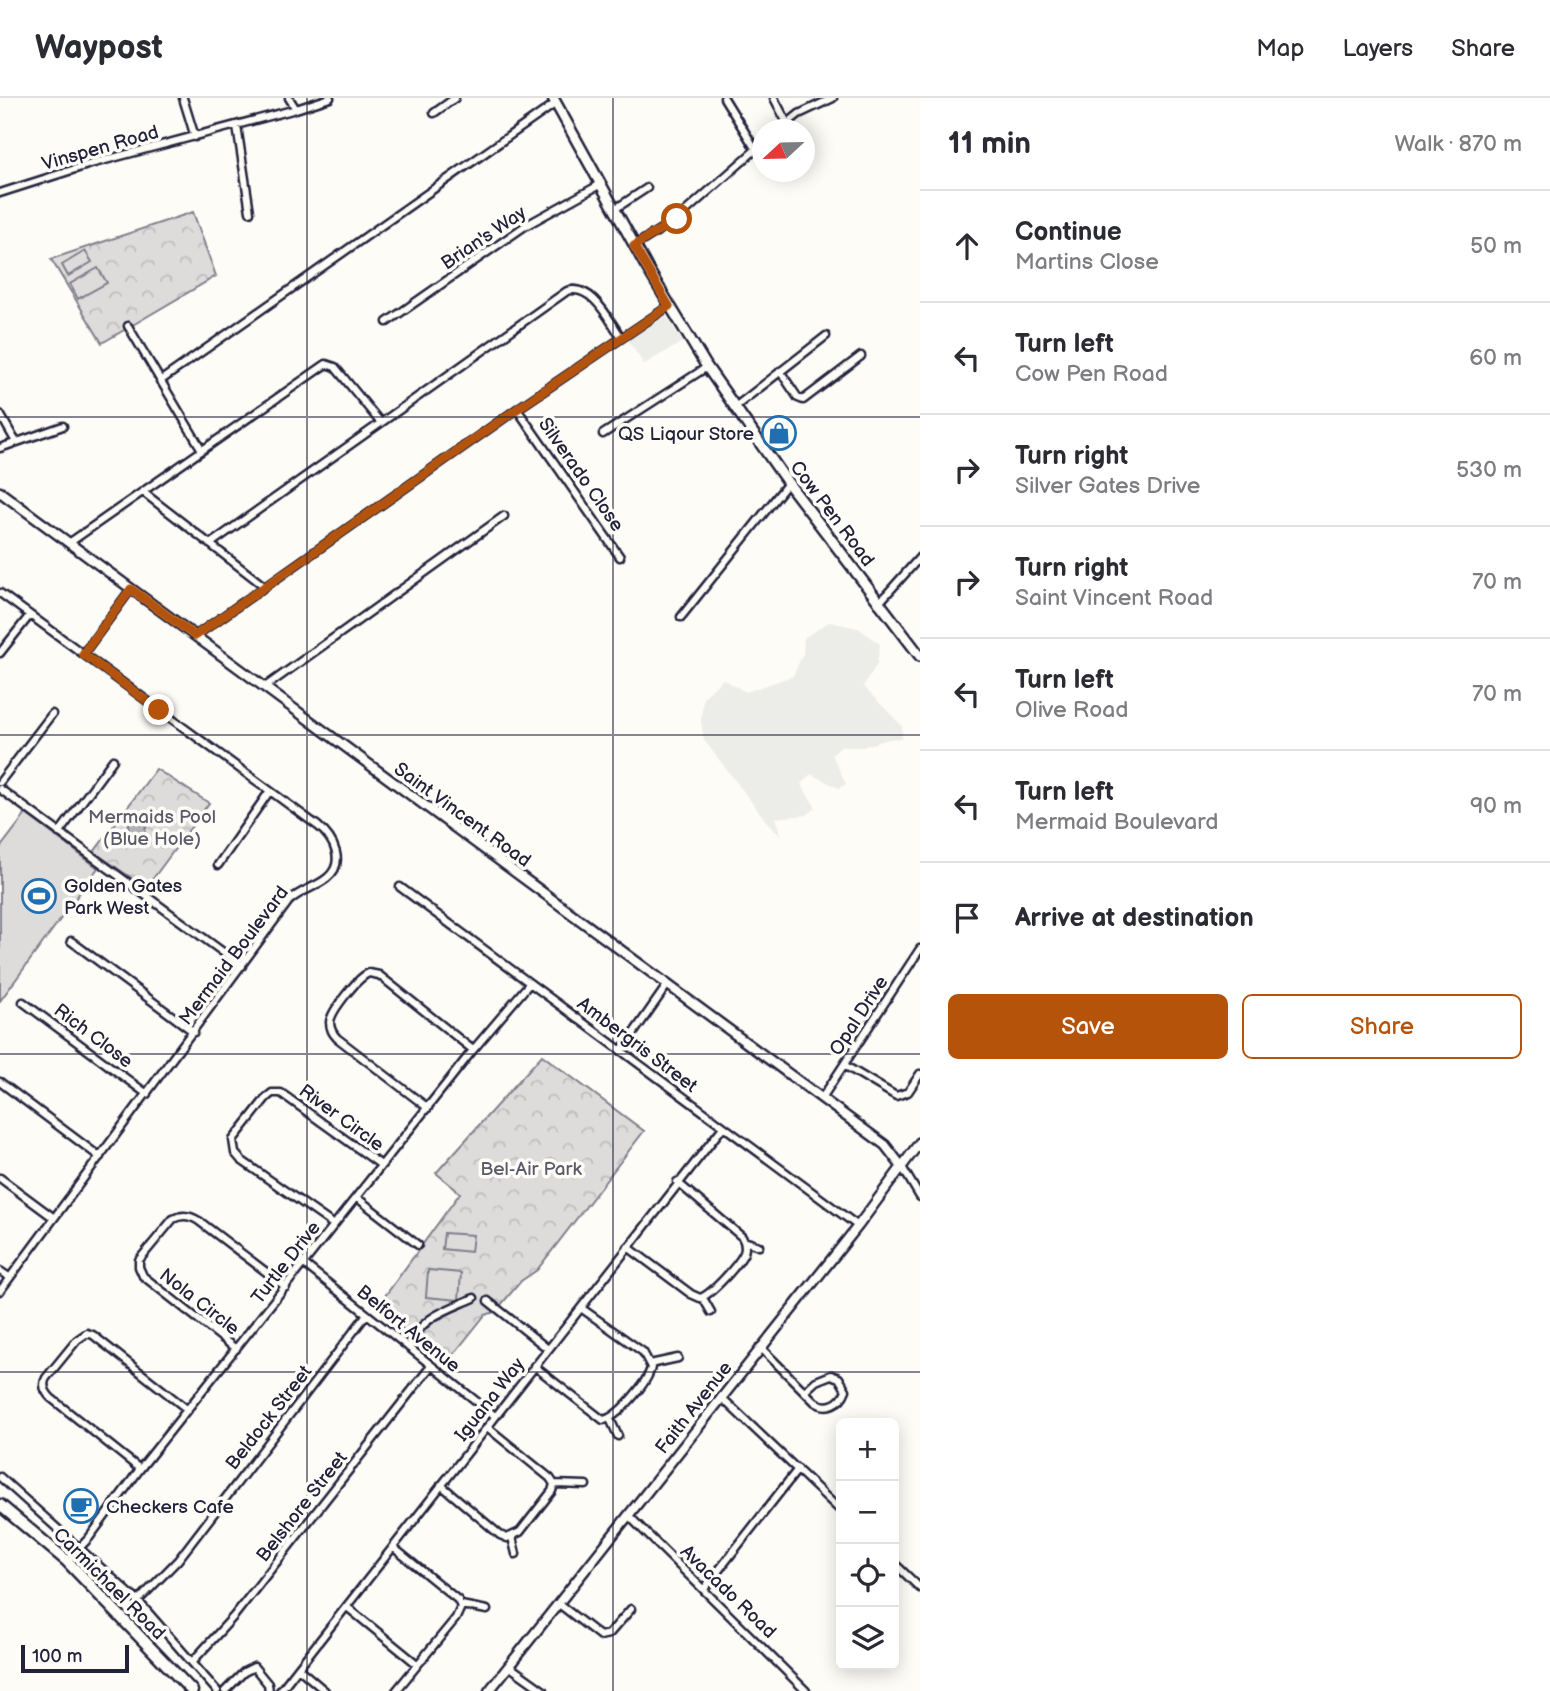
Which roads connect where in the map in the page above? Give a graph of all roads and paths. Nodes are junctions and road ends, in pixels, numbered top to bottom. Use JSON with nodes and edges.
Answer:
{"nodes":[{"id":1,"x":183,"y":98,"type":"edge"},
{"id":2,"x":289,"y":98,"type":"edge"},
{"id":3,"x":330,"y":98,"type":"edge"},
{"id":4,"x":454,"y":98,"type":"edge"},
{"id":5,"x":724,"y":98,"type":"edge"},
{"id":6,"x":774,"y":98,"type":"edge"},
{"id":7,"x":833,"y":98,"type":"edge"},
{"id":8,"x":554,"y":101,"type":"edge"},
{"id":9,"x":296,"y":109,"type":"junction"},
{"id":10,"x":434,"y":113,"type":"dead end"},
{"id":11,"x":785,"y":119,"type":"edge"},
{"id":12,"x":793,"y":119,"type":"edge"},
{"id":13,"x":237,"y":126,"type":"junction"},
{"id":14,"x":752,"y":136,"type":"edge"},
{"id":15,"x":194,"y":137,"type":"junction"},
{"id":16,"x":752,"y":154,"type":"edge"},
{"id":17,"x":601,"y":184,"type":"junction"},
{"id":18,"x":647,"y":188,"type":"dead end"},
{"id":19,"x":0,"y":193,"type":"edge"},
{"id":20,"x":615,"y":209,"type":"junction"},
{"id":21,"x":250,"y":212,"type":"dead end"},
{"id":22,"x":634,"y":246,"type":"junction"},
{"id":23,"x":669,"y":306,"type":"junction"},
{"id":24,"x":387,"y":322,"type":"dead end"},
{"id":25,"x":128,"y":326,"type":"dead end"},
{"id":26,"x":826,"y":336,"type":"dead end"},
{"id":27,"x":621,"y":337,"type":"junction"},
{"id":28,"x":861,"y":356,"type":"dead end"},
{"id":29,"x":707,"y":367,"type":"junction"},
{"id":30,"x":780,"y":371,"type":"junction"},
{"id":31,"x":160,"y":381,"type":"junction"},
{"id":32,"x":735,"y":407,"type":"junction"},
{"id":33,"x":517,"y":409,"type":"junction"},
{"id":34,"x":0,"y":414,"type":"edge"},
{"id":35,"x":380,"y":422,"type":"junction"},
{"id":36,"x":63,"y":426,"type":"dead end"},
{"id":37,"x":603,"y":434,"type":"dead end"},
{"id":38,"x":16,"y":442,"type":"junction"},
{"id":39,"x":0,"y":448,"type":"edge"},
{"id":40,"x":202,"y":450,"type":"junction"},
{"id":41,"x":788,"y":483,"type":"junction"},
{"id":42,"x":0,"y":492,"type":"edge"},
{"id":43,"x":143,"y":492,"type":"junction"},
{"id":44,"x":504,"y":516,"type":"dead end"},
{"id":45,"x":69,"y":543,"type":"junction"},
{"id":46,"x":210,"y":544,"type":"junction"},
{"id":47,"x":620,"y":557,"type":"dead end"},
{"id":48,"x":920,"y":557,"type":"edge"},
{"id":49,"x":264,"y":586,"type":"junction"},
{"id":50,"x":131,"y":589,"type":"junction"},
{"id":51,"x":0,"y":593,"type":"edge"},
{"id":52,"x":878,"y":604,"type":"junction"},
{"id":53,"x":30,"y":615,"type":"junction"},
{"id":54,"x":681,"y":617,"type":"dead end"},
{"id":55,"x":195,"y":636,"type":"junction"},
{"id":56,"x":0,"y":653,"type":"edge"},
{"id":57,"x":83,"y":654,"type":"junction"},
{"id":58,"x":920,"y":656,"type":"edge"},
{"id":59,"x":265,"y":687,"type":"junction"},
{"id":60,"x":52,"y":714,"type":"dead end"},
{"id":61,"x":113,"y":760,"type":"dead end"},
{"id":62,"x":0,"y":782,"type":"edge"},
{"id":63,"x":0,"y":789,"type":"edge"},
{"id":64,"x":269,"y":792,"type":"junction"},
{"id":65,"x":58,"y":833,"type":"junction"},
{"id":66,"x":218,"y":865,"type":"dead end"},
{"id":67,"x":400,"y":887,"type":"dead end"},
{"id":68,"x":71,"y":941,"type":"dead end"},
{"id":69,"x":920,"y":949,"type":"edge"},
{"id":70,"x":242,"y":966,"type":"junction"},
{"id":71,"x":529,"y":984,"type":"junction"},
{"id":72,"x":668,"y":984,"type":"junction"},
{"id":73,"x":23,"y":1002,"type":"dead end"},
{"id":74,"x":194,"y":1032,"type":"junction"},
{"id":75,"x":473,"y":1050,"type":"junction"},
{"id":76,"x":621,"y":1051,"type":"junction"},
{"id":77,"x":844,"y":1065,"type":"junction"},
{"id":78,"x":920,"y":1074,"type":"edge"},
{"id":79,"x":0,"y":1082,"type":"edge"},
{"id":80,"x":147,"y":1094,"type":"junction"},
{"id":81,"x":822,"y":1098,"type":"junction"},
{"id":82,"x":428,"y":1108,"type":"junction"},
{"id":83,"x":723,"y":1127,"type":"junction"},
{"id":84,"x":920,"y":1142,"type":"edge"},
{"id":85,"x":100,"y":1157,"type":"junction"},
{"id":86,"x":381,"y":1165,"type":"junction"},
{"id":87,"x":902,"y":1167,"type":"junction"},
{"id":88,"x":0,"y":1178,"type":"edge"},
{"id":89,"x":677,"y":1182,"type":"junction"},
{"id":90,"x":356,"y":1197,"type":"junction"},
{"id":91,"x":920,"y":1197,"type":"edge"},
{"id":92,"x":54,"y":1218,"type":"junction"},
{"id":93,"x":334,"y":1225,"type":"junction"},
{"id":94,"x":858,"y":1226,"type":"junction"},
{"id":95,"x":744,"y":1241,"type":"junction"},
{"id":96,"x":418,"y":1245,"type":"dead end"},
{"id":97,"x":759,"y":1246,"type":"dead end"},
{"id":98,"x":628,"y":1247,"type":"junction"},
{"id":99,"x":304,"y":1264,"type":"junction"},
{"id":100,"x":0,"y":1271,"type":"edge"},
{"id":101,"x":9,"y":1277,"type":"junction"},
{"id":102,"x":286,"y":1287,"type":"junction"},
{"id":103,"x":0,"y":1291,"type":"edge"},
{"id":104,"x":474,"y":1298,"type":"dead end"},
{"id":105,"x":703,"y":1298,"type":"junction"},
{"id":106,"x":488,"y":1301,"type":"dead end"},
{"id":107,"x":581,"y":1308,"type":"junction"},
{"id":108,"x":711,"y":1312,"type":"dead end"},
{"id":109,"x":367,"y":1314,"type":"junction"},
{"id":110,"x":760,"y":1347,"type":"junction"},
{"id":111,"x":409,"y":1348,"type":"junction"},
{"id":112,"x":236,"y":1349,"type":"junction"},
{"id":113,"x":548,"y":1349,"type":"junction"},
{"id":114,"x":678,"y":1358,"type":"dead end"},
{"id":115,"x":650,"y":1364,"type":"junction"},
{"id":116,"x":431,"y":1366,"type":"junction"},
{"id":117,"x":534,"y":1366,"type":"junction"},
{"id":118,"x":805,"y":1391,"type":"junction"},
{"id":119,"x":721,"y":1397,"type":"junction"},
{"id":120,"x":188,"y":1410,"type":"junction"},
{"id":121,"x":495,"y":1416,"type":"junction"},
{"id":122,"x":610,"y":1419,"type":"junction"},
{"id":123,"x":487,"y":1427,"type":"junction"},
{"id":124,"x":618,"y":1436,"type":"dead end"},
{"id":125,"x":140,"y":1469,"type":"junction"},
{"id":126,"x":798,"y":1469,"type":"junction"},
{"id":127,"x":0,"y":1477,"type":"edge"},
{"id":128,"x":554,"y":1484,"type":"junction"},
{"id":129,"x":441,"y":1485,"type":"junction"},
{"id":130,"x":586,"y":1485,"type":"dead end"},
{"id":131,"x":0,"y":1505,"type":"edge"},
{"id":132,"x":836,"y":1506,"type":"edge"},
{"id":133,"x":629,"y":1516,"type":"junction"},
{"id":134,"x":512,"y":1537,"type":"junction"},
{"id":135,"x":80,"y":1548,"type":"junction"},
{"id":136,"x":394,"y":1548,"type":"junction"},
{"id":137,"x":516,"y":1554,"type":"dead end"},
{"id":138,"x":67,"y":1562,"type":"junction"},
{"id":139,"x":899,"y":1568,"type":"edge"},
{"id":140,"x":920,"y":1588,"type":"edge"},
{"id":141,"x":704,"y":1589,"type":"junction"},
{"id":142,"x":138,"y":1601,"type":"junction"},
{"id":143,"x":559,"y":1604,"type":"junction"},
{"id":144,"x":461,"y":1605,"type":"junction"},
{"id":145,"x":347,"y":1607,"type":"junction"},
{"id":146,"x":631,"y":1609,"type":"dead end"},
{"id":147,"x":486,"y":1610,"type":"dead end"},
{"id":148,"x":192,"y":1662,"type":"junction"},
{"id":149,"x":417,"y":1664,"type":"junction"},
{"id":150,"x":509,"y":1666,"type":"junction"},
{"id":151,"x":298,"y":1668,"type":"junction"},
{"id":152,"x":192,"y":1691,"type":"edge"},
{"id":153,"x":218,"y":1691,"type":"edge"},
{"id":154,"x":225,"y":1691,"type":"edge"},
{"id":155,"x":269,"y":1691,"type":"edge"},
{"id":156,"x":280,"y":1691,"type":"edge"},
{"id":157,"x":326,"y":1691,"type":"edge"},
{"id":158,"x":396,"y":1691,"type":"edge"},
{"id":159,"x":489,"y":1691,"type":"edge"},
{"id":160,"x":544,"y":1691,"type":"edge"},
{"id":161,"x":806,"y":1691,"type":"edge"}],
"edges":[{"from":1,"to":15,"type":"street"},
{"from":2,"to":9,"type":"street"},
{"from":3,"to":9,"type":"street","name":"Vinspen Road"},
{"from":4,"to":10,"type":"street"},
{"from":5,"to":14,"type":"street"},
{"from":6,"to":11,"type":"street"},
{"from":7,"to":12,"type":"street"},
{"from":8,"to":17,"type":"main road","name":"Cow Pen Road"},
{"from":8,"to":31,"type":"street"},
{"from":9,"to":13,"type":"street","name":"Vinspen Road"},
{"from":13,"to":15,"type":"street","name":"Vinspen Road"},
{"from":13,"to":21,"type":"street"},
{"from":15,"to":19,"type":"street","name":"Vinspen Road"},
{"from":16,"to":22,"type":"street"},
{"from":17,"to":20,"type":"main road","name":"Cow Pen Road"},
{"from":17,"to":24,"type":"street","name":"Brian's Way"},
{"from":18,"to":20,"type":"street"},
{"from":20,"to":22,"type":"main road","name":"Cow Pen Road"},
{"from":22,"to":23,"type":"main road","name":"Cow Pen Road"},
{"from":23,"to":27,"type":"street"},
{"from":23,"to":29,"type":"main road","name":"Cow Pen Road"},
{"from":25,"to":31,"type":"street"},
{"from":26,"to":30,"type":"street"},
{"from":27,"to":33,"type":"street"},
{"from":27,"to":35,"type":"street"},
{"from":28,"to":30,"type":"street"},
{"from":29,"to":32,"type":"main road","name":"Cow Pen Road"},
{"from":29,"to":37,"type":"street"},
{"from":30,"to":32,"type":"street"},
{"from":31,"to":40,"type":"street"},
{"from":32,"to":41,"type":"main road","name":"Cow Pen Road"},
{"from":33,"to":47,"type":"street","name":"Silverado Close"},
{"from":33,"to":49,"type":"street"},
{"from":34,"to":38,"type":"street"},
{"from":35,"to":40,"type":"street"},
{"from":35,"to":46,"type":"street"},
{"from":36,"to":38,"type":"street"},
{"from":38,"to":39,"type":"street"},
{"from":40,"to":43,"type":"street"},
{"from":41,"to":52,"type":"main road","name":"Cow Pen Road"},
{"from":41,"to":54,"type":"street"},
{"from":42,"to":45,"type":"street","name":"Saint Vincent Road"},
{"from":43,"to":45,"type":"street"},
{"from":43,"to":46,"type":"street"},
{"from":44,"to":59,"type":"street"},
{"from":45,"to":50,"type":"street","name":"Saint Vincent Road"},
{"from":46,"to":49,"type":"street"},
{"from":48,"to":52,"type":"street"},
{"from":49,"to":55,"type":"street"},
{"from":50,"to":55,"type":"street","name":"Saint Vincent Road"},
{"from":50,"to":57,"type":"street"},
{"from":51,"to":53,"type":"street","name":"Mermaid Boulevard"},
{"from":52,"to":58,"type":"main road","name":"Cow Pen Road"},
{"from":53,"to":56,"type":"street"},
{"from":53,"to":57,"type":"street","name":"Mermaid Boulevard"},
{"from":55,"to":59,"type":"street","name":"Saint Vincent Road"},
{"from":57,"to":64,"type":"street","name":"Mermaid Boulevard"},
{"from":59,"to":72,"type":"street","name":"Saint Vincent Road"},
{"from":60,"to":62,"type":"street"},
{"from":61,"to":65,"type":"street"},
{"from":63,"to":65,"type":"street"},
{"from":64,"to":66,"type":"street"},
{"from":64,"to":70,"type":"street","name":"Mermaid Boulevard"},
{"from":65,"to":70,"type":"street"},
{"from":67,"to":71,"type":"street","name":"Ambergris Street"},
{"from":68,"to":74,"type":"street"},
{"from":69,"to":77,"type":"street","name":"Opal Drive"},
{"from":70,"to":74,"type":"street","name":"Mermaid Boulevard"},
{"from":71,"to":75,"type":"street","name":"Turtle Drive"},
{"from":71,"to":76,"type":"street","name":"Ambergris Street"},
{"from":72,"to":76,"type":"street"},
{"from":72,"to":81,"type":"street","name":"Saint Vincent Road"},
{"from":73,"to":80,"type":"street","name":"Rich Close"},
{"from":74,"to":80,"type":"street","name":"Mermaid Boulevard"},
{"from":75,"to":82,"type":"street","name":"Turtle Drive"},
{"from":75,"to":82,"type":"street"},
{"from":76,"to":83,"type":"street","name":"Ambergris Street"},
{"from":77,"to":78,"type":"street"},
{"from":77,"to":81,"type":"street","name":"Opal Drive"},
{"from":79,"to":85,"type":"street"},
{"from":80,"to":85,"type":"street","name":"Mermaid Boulevard"},
{"from":81,"to":87,"type":"street","name":"Saint Vincent Road"},
{"from":82,"to":86,"type":"street","name":"Turtle Drive"},
{"from":83,"to":89,"type":"street","name":"Iguana Way"},
{"from":83,"to":94,"type":"street","name":"Ambergris Street"},
{"from":84,"to":87,"type":"street","name":"Faith Avenue"},
{"from":85,"to":92,"type":"street","name":"Mermaid Boulevard"},
{"from":86,"to":90,"type":"street","name":"Turtle Drive"},
{"from":86,"to":93,"type":"street","name":"River Circle"},
{"from":87,"to":91,"type":"street"},
{"from":87,"to":94,"type":"street","name":"Faith Avenue"},
{"from":88,"to":92,"type":"street"},
{"from":89,"to":95,"type":"street"},
{"from":89,"to":98,"type":"street","name":"Iguana Way"},
{"from":90,"to":93,"type":"street","name":"Turtle Drive"},
{"from":90,"to":96,"type":"street"},
{"from":92,"to":101,"type":"street","name":"Mermaid Boulevard"},
{"from":93,"to":99,"type":"street","name":"Turtle Drive"},
{"from":94,"to":110,"type":"street","name":"Faith Avenue"},
{"from":95,"to":97,"type":"street"},
{"from":95,"to":105,"type":"street"},
{"from":98,"to":105,"type":"street"},
{"from":98,"to":107,"type":"street","name":"Iguana Way"},
{"from":99,"to":102,"type":"street","name":"Turtle Drive"},
{"from":99,"to":109,"type":"street","name":"Belfort Avenue"},
{"from":100,"to":101,"type":"street"},
{"from":101,"to":103,"type":"street","name":"Mermaid Boulevard"},
{"from":102,"to":112,"type":"street","name":"Turtle Drive"},
{"from":102,"to":112,"type":"street","name":"Nola Circle"},
{"from":104,"to":111,"type":"street"},
{"from":105,"to":108,"type":"street"},
{"from":106,"to":113,"type":"street"},
{"from":107,"to":113,"type":"street","name":"Iguana Way"},
{"from":107,"to":115,"type":"street"},
{"from":109,"to":111,"type":"street","name":"Belfort Avenue"},
{"from":109,"to":142,"type":"street","name":"Beldock Street"},
{"from":110,"to":118,"type":"street"},
{"from":110,"to":119,"type":"street","name":"Faith Avenue"},
{"from":111,"to":116,"type":"street","name":"Belfort Avenue"},
{"from":112,"to":120,"type":"street","name":"Turtle Drive"},
{"from":113,"to":117,"type":"street","name":"Iguana Way"},
{"from":114,"to":115,"type":"street"},
{"from":115,"to":122,"type":"street"},
{"from":116,"to":121,"type":"street","name":"Belfort Avenue"},
{"from":116,"to":148,"type":"street","name":"Belshore Street"},
{"from":117,"to":121,"type":"street","name":"Iguana Way"},
{"from":117,"to":122,"type":"street"},
{"from":118,"to":118,"type":"street"},
{"from":119,"to":126,"type":"street"},
{"from":119,"to":133,"type":"street","name":"Faith Avenue"},
{"from":120,"to":125,"type":"street","name":"Turtle Drive"},
{"from":120,"to":125,"type":"street"},
{"from":121,"to":123,"type":"street","name":"Iguana Way"},
{"from":122,"to":124,"type":"street"},
{"from":123,"to":128,"type":"street"},
{"from":123,"to":129,"type":"street","name":"Iguana Way"},
{"from":125,"to":135,"type":"street","name":"Turtle Drive"},
{"from":126,"to":132,"type":"street"},
{"from":126,"to":141,"type":"street"},
{"from":127,"to":135,"type":"street"},
{"from":128,"to":130,"type":"street"},
{"from":128,"to":134,"type":"street"},
{"from":129,"to":134,"type":"street"},
{"from":129,"to":136,"type":"street","name":"Iguana Way"},
{"from":131,"to":138,"type":"main road","name":"Carmichael Road"},
{"from":133,"to":141,"type":"street","name":"Avacado Road"},
{"from":133,"to":143,"type":"street","name":"Faith Avenue"},
{"from":134,"to":137,"type":"street"},
{"from":135,"to":138,"type":"street","name":"Turtle Drive"},
{"from":135,"to":142,"type":"street"},
{"from":136,"to":144,"type":"street"},
{"from":136,"to":145,"type":"street","name":"Iguana Way"},
{"from":138,"to":152,"type":"main road","name":"Carmichael Road"},
{"from":139,"to":140,"type":"street"},
{"from":141,"to":161,"type":"street","name":"Avacado Road"},
{"from":142,"to":148,"type":"street"},
{"from":143,"to":146,"type":"street"},
{"from":143,"to":150,"type":"street","name":"Faith Avenue"},
{"from":144,"to":147,"type":"street"},
{"from":144,"to":149,"type":"street"},
{"from":145,"to":149,"type":"street"},
{"from":145,"to":151,"type":"street","name":"Iguana Way"},
{"from":148,"to":153,"type":"street"},
{"from":149,"to":158,"type":"street"},
{"from":150,"to":159,"type":"street","name":"Faith Avenue"},
{"from":150,"to":160,"type":"street"},
{"from":151,"to":156,"type":"street","name":"Iguana Way"},
{"from":151,"to":157,"type":"street"},
{"from":154,"to":155,"type":"street"}]}
